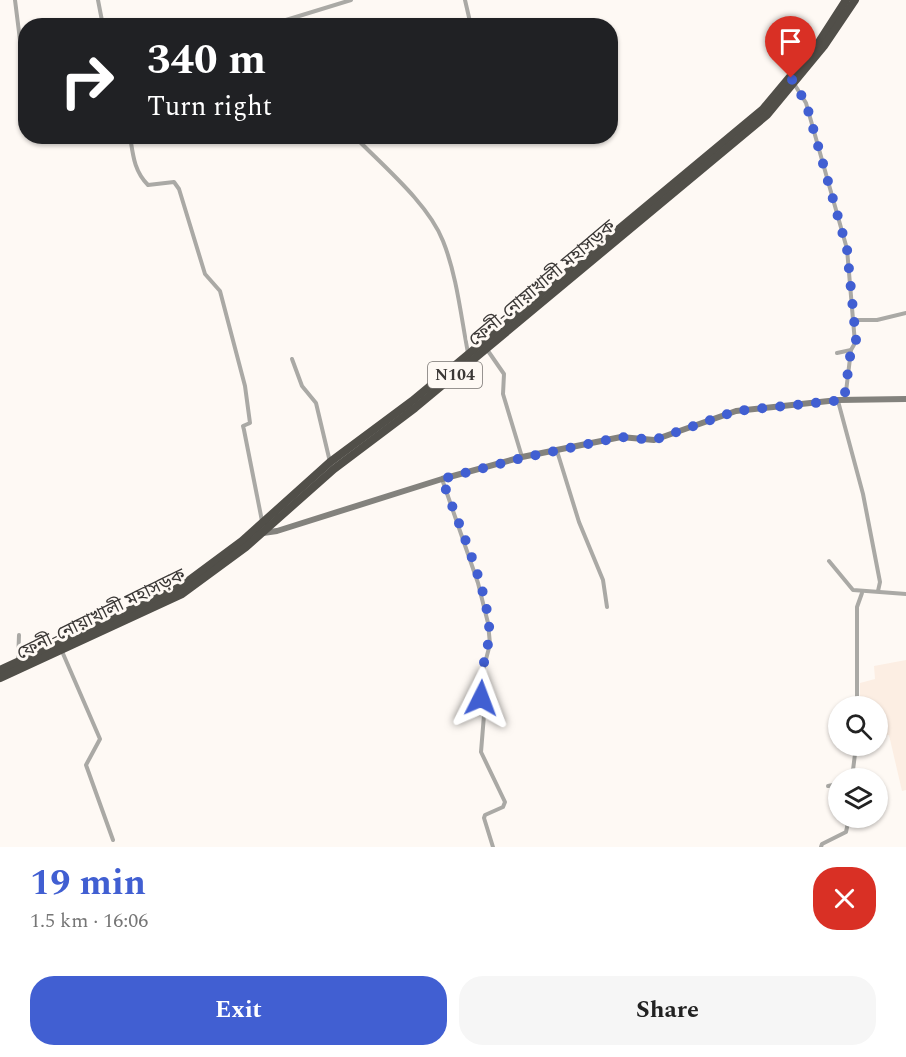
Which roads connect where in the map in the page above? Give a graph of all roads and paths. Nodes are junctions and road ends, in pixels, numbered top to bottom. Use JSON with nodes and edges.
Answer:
{"nodes":[{"id":1,"x":15,"y":0,"type":"edge"},
{"id":2,"x":98,"y":0,"type":"edge"},
{"id":3,"x":351,"y":0,"type":"edge"},
{"id":4,"x":465,"y":0,"type":"edge"},
{"id":5,"x":846,"y":0,"type":"edge"},
{"id":6,"x":855,"y":0,"type":"edge"},
{"id":7,"x":101,"y":18,"type":"edge"},
{"id":8,"x":292,"y":18,"type":"edge"},
{"id":9,"x":469,"y":18,"type":"edge"},
{"id":10,"x":18,"y":24,"type":"edge"},
{"id":11,"x":793,"y":81,"type":"junction"},
{"id":12,"x":131,"y":144,"type":"edge"},
{"id":13,"x":362,"y":144,"type":"edge"},
{"id":14,"x":906,"y":313,"type":"edge"},
{"id":15,"x":854,"y":320,"type":"junction"},
{"id":16,"x":485,"y":345,"type":"junction"},
{"id":17,"x":851,"y":350,"type":"junction"},
{"id":18,"x":837,"y":353,"type":"dead end"},
{"id":19,"x":468,"y":354,"type":"junction"},
{"id":20,"x":292,"y":359,"type":"dead end"},
{"id":21,"x":906,"y":399,"type":"edge"},
{"id":22,"x":841,"y":400,"type":"junction"},
{"id":23,"x":557,"y":450,"type":"junction"},
{"id":24,"x":522,"y":458,"type":"junction"},
{"id":25,"x":330,"y":462,"type":"junction"},
{"id":26,"x":442,"y":479,"type":"junction"},
{"id":27,"x":262,"y":520,"type":"junction"},
{"id":28,"x":261,"y":533,"type":"junction"},
{"id":29,"x":250,"y":534,"type":"junction"},
{"id":30,"x":829,"y":561,"type":"dead end"},
{"id":31,"x":878,"y":591,"type":"junction"},
{"id":32,"x":862,"y":592,"type":"junction"},
{"id":33,"x":906,"y":594,"type":"edge"},
{"id":34,"x":607,"y":607,"type":"dead end"},
{"id":35,"x":19,"y":635,"type":"dead end"},
{"id":36,"x":58,"y":643,"type":"junction"},
{"id":37,"x":18,"y":663,"type":"junction"},
{"id":38,"x":0,"y":670,"type":"edge"},
{"id":39,"x":0,"y":678,"type":"edge"},
{"id":40,"x":857,"y":696,"type":"edge"},
{"id":41,"x":847,"y":828,"type":"edge"},
{"id":42,"x":113,"y":840,"type":"dead end"},
{"id":43,"x":493,"y":847,"type":"edge"},
{"id":44,"x":821,"y":847,"type":"edge"}],
"edges":[{"from":1,"to":10,"type":"street"},
{"from":2,"to":7,"type":"street"},
{"from":3,"to":8,"type":"street"},
{"from":4,"to":9,"type":"street"},
{"from":5,"to":11,"type":"highway","name":"ফেনী-নোয়াখালী মহাসড়ক","number":"N104"},
{"from":6,"to":11,"type":"highway","name":"ফেনী-নোয়াখালী মহাসড়ক","number":"N104"},
{"from":11,"to":15,"type":"street"},
{"from":11,"to":16,"type":"highway","name":"ফেনী-নোয়াখালী মহাসড়ক","number":"N104"},
{"from":12,"to":27,"type":"street"},
{"from":13,"to":19,"type":"street"},
{"from":14,"to":15,"type":"street"},
{"from":15,"to":17,"type":"street"},
{"from":16,"to":19,"type":"highway","name":"ফেনী-নোয়াখালী মহাসড়ক","number":"N104"},
{"from":16,"to":24,"type":"street"},
{"from":16,"to":28,"type":"highway","name":"ফেনী-নোয়াখালী মহাসড়ক","number":"N104"},
{"from":17,"to":18,"type":"street"},
{"from":17,"to":22,"type":"street"},
{"from":19,"to":25,"type":"highway","name":"ফেনী-নোয়াখালী মহাসড়ক","number":"N104"},
{"from":20,"to":25,"type":"street"},
{"from":21,"to":22,"type":"main road"},
{"from":22,"to":23,"type":"main road"},
{"from":22,"to":31,"type":"street"},
{"from":23,"to":24,"type":"main road"},
{"from":23,"to":34,"type":"street"},
{"from":24,"to":26,"type":"main road"},
{"from":25,"to":27,"type":"highway","name":"ফেনী-নোয়াখালী মহাসড়ক","number":"N104"},
{"from":26,"to":28,"type":"main road"},
{"from":26,"to":43,"type":"street"},
{"from":27,"to":29,"type":"highway","name":"ফেনী-নোয়াখালী মহাসড়ক","number":"N104"},
{"from":28,"to":29,"type":"main road"},
{"from":28,"to":39,"type":"highway","name":"ফেনী-নোয়াখালী মহাসড়ক","number":"N104"},
{"from":29,"to":36,"type":"highway","name":"ফেনী-নোয়াখালী মহাসড়ক","number":"N104"},
{"from":30,"to":32,"type":"street"},
{"from":31,"to":32,"type":"street"},
{"from":31,"to":33,"type":"street"},
{"from":32,"to":40,"type":"street"},
{"from":35,"to":37,"type":"street"},
{"from":36,"to":37,"type":"highway","name":"ফেনী-নোয়াখালী মহাসড়ক","number":"N104"},
{"from":36,"to":42,"type":"street"},
{"from":37,"to":38,"type":"highway","name":"ফেনী-নোয়াখালী মহাসড়ক","number":"N104"},
{"from":41,"to":44,"type":"street"}]}
